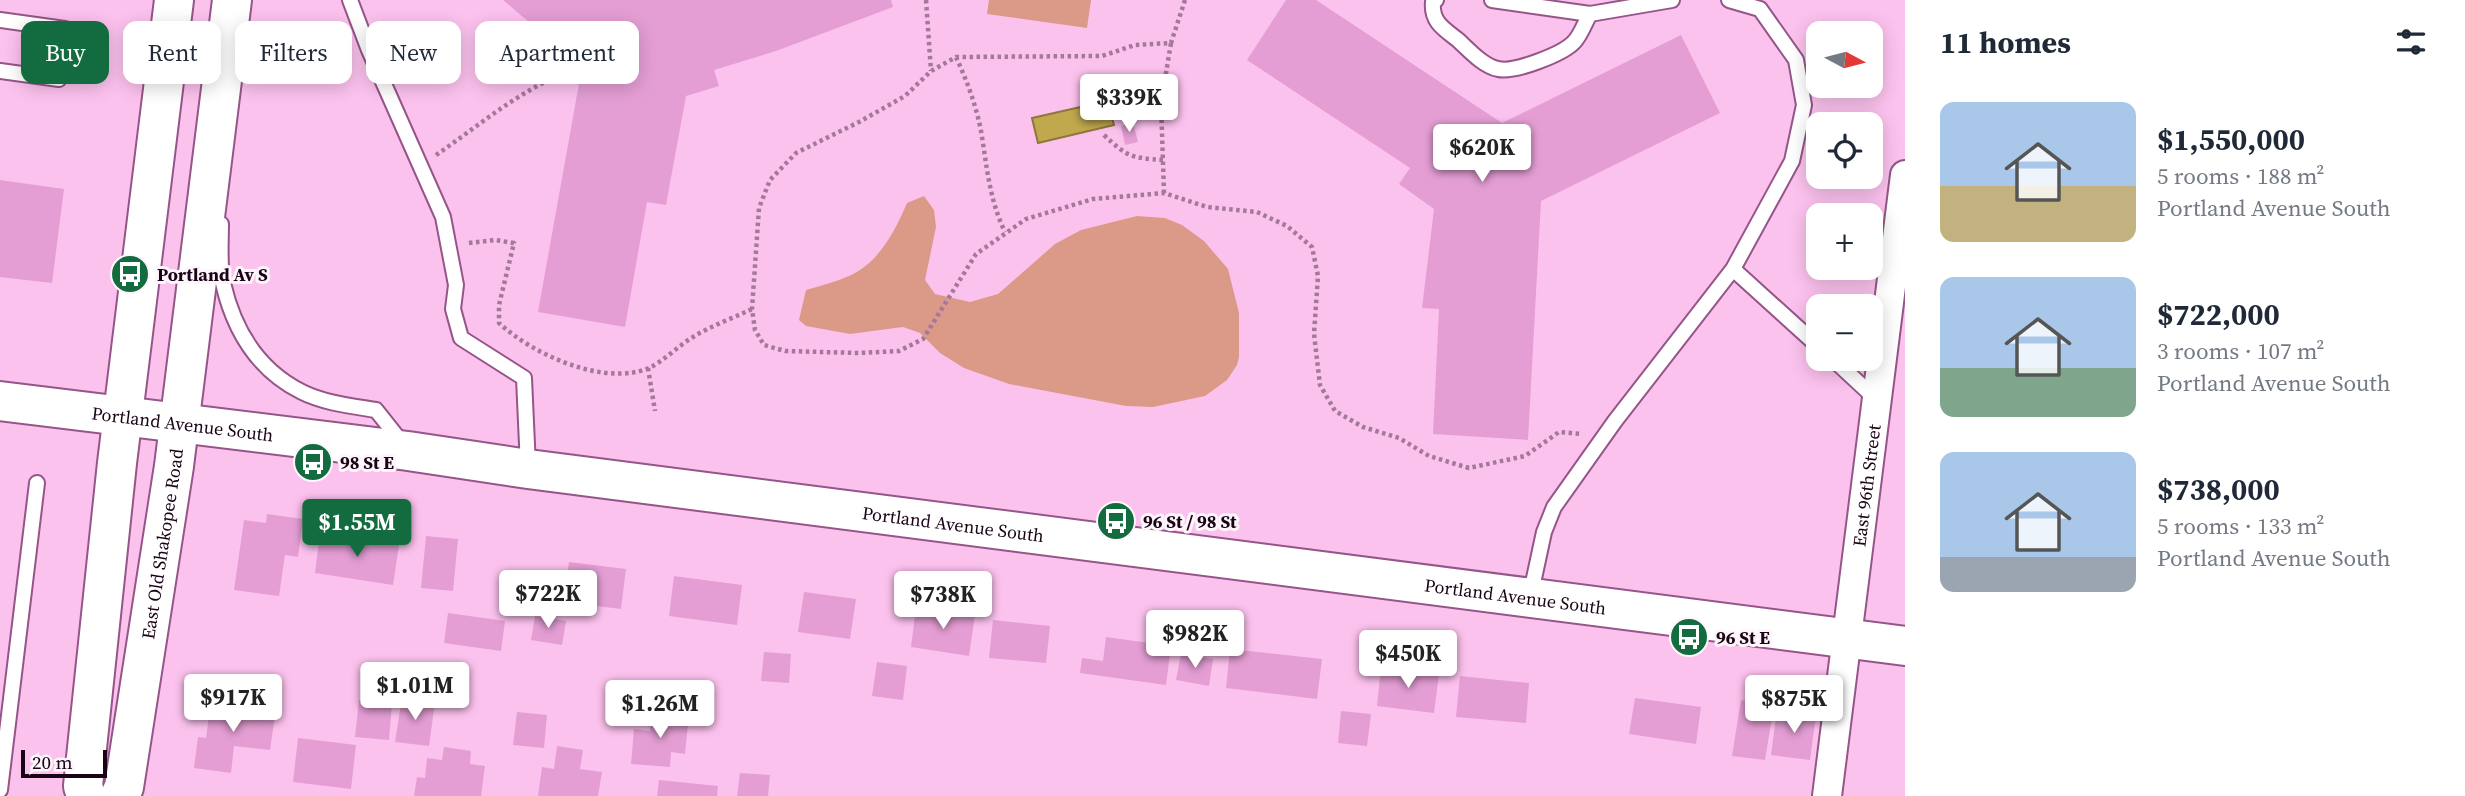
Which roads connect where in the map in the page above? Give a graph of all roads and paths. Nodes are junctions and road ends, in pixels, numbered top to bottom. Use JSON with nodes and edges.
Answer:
{"nodes":[{"id":1,"x":174,"y":0,"type":"edge"},
{"id":2,"x":232,"y":0,"type":"edge"},
{"id":3,"x":350,"y":0,"type":"edge"},
{"id":4,"x":926,"y":0,"type":"edge"},
{"id":5,"x":1185,"y":0,"type":"edge"},
{"id":6,"x":1436,"y":0,"type":"edge"},
{"id":7,"x":1492,"y":0,"type":"edge"},
{"id":8,"x":1672,"y":0,"type":"edge"},
{"id":9,"x":1729,"y":0,"type":"edge"},
{"id":10,"x":1590,"y":14,"type":"junction"},
{"id":11,"x":0,"y":20,"type":"edge"},
{"id":12,"x":1171,"y":43,"type":"junction"},
{"id":13,"x":956,"y":57,"type":"junction"},
{"id":14,"x":223,"y":64,"type":"junction"},
{"id":15,"x":0,"y":71,"type":"edge"},
{"id":16,"x":931,"y":71,"type":"junction"},
{"id":17,"x":538,"y":84,"type":"edge"},
{"id":18,"x":1104,"y":135,"type":"dead end"},
{"id":19,"x":1163,"y":160,"type":"junction"},
{"id":20,"x":420,"y":166,"type":"junction"},
{"id":21,"x":1905,"y":175,"type":"edge"},
{"id":22,"x":1164,"y":193,"type":"junction"},
{"id":23,"x":1902,"y":218,"type":"edge"},
{"id":24,"x":1005,"y":232,"type":"junction"},
{"id":25,"x":449,"y":246,"type":"junction"},
{"id":26,"x":1733,"y":268,"type":"junction"},
{"id":27,"x":752,"y":309,"type":"junction"},
{"id":28,"x":1806,"y":335,"type":"edge"},
{"id":29,"x":648,"y":368,"type":"junction"},
{"id":30,"x":1846,"y":371,"type":"edge"},
{"id":31,"x":1877,"y":400,"type":"junction"},
{"id":32,"x":0,"y":401,"type":"edge"},
{"id":33,"x":654,"y":411,"type":"dead end"},
{"id":34,"x":123,"y":417,"type":"junction"},
{"id":35,"x":179,"y":424,"type":"junction"},
{"id":36,"x":1604,"y":437,"type":"junction"},
{"id":37,"x":408,"y":451,"type":"junction"},
{"id":38,"x":528,"y":469,"type":"junction"},
{"id":39,"x":37,"y":483,"type":"dead end"},
{"id":40,"x":1530,"y":598,"type":"junction"},
{"id":41,"x":1846,"y":639,"type":"junction"},
{"id":42,"x":1905,"y":646,"type":"edge"},
{"id":43,"x":0,"y":790,"type":"edge"},
{"id":44,"x":86,"y":796,"type":"edge"},
{"id":45,"x":120,"y":796,"type":"edge"},
{"id":46,"x":1827,"y":796,"type":"edge"}],
"edges":[{"from":1,"to":34,"type":"main road"},
{"from":2,"to":14,"type":"main road","name":"East Old Shakopee Road"},
{"from":3,"to":20,"type":"lane"},
{"from":4,"to":16,"type":"path"},
{"from":5,"to":12,"type":"path"},
{"from":6,"to":10,"type":"lane"},
{"from":7,"to":10,"type":"lane"},
{"from":8,"to":10,"type":"lane"},
{"from":9,"to":26,"type":"lane"},
{"from":11,"to":15,"type":"lane"},
{"from":12,"to":13,"type":"path"},
{"from":12,"to":19,"type":"path"},
{"from":13,"to":16,"type":"path"},
{"from":13,"to":24,"type":"path"},
{"from":14,"to":35,"type":"main road","name":"East Old Shakopee Road"},
{"from":14,"to":37,"type":"lane"},
{"from":16,"to":27,"type":"path"},
{"from":17,"to":20,"type":"path"},
{"from":18,"to":19,"type":"path"},
{"from":19,"to":22,"type":"path"},
{"from":20,"to":25,"type":"lane"},
{"from":21,"to":23,"type":"street","name":"East 96th Street"},
{"from":22,"to":24,"type":"path"},
{"from":22,"to":36,"type":"path"},
{"from":23,"to":31,"type":"street","name":"East 96th Street"},
{"from":24,"to":27,"type":"path"},
{"from":25,"to":29,"type":"path"},
{"from":25,"to":38,"type":"lane"},
{"from":26,"to":28,"type":"lane"},
{"from":26,"to":36,"type":"lane"},
{"from":27,"to":29,"type":"path"},
{"from":29,"to":33,"type":"path"},
{"from":30,"to":31,"type":"lane"},
{"from":31,"to":41,"type":"street","name":"East 96th Street"},
{"from":32,"to":34,"type":"main road","name":"Portland Avenue South"},
{"from":34,"to":35,"type":"main road","name":"Portland Avenue South"},
{"from":34,"to":44,"type":"main road"},
{"from":35,"to":37,"type":"main road","name":"Portland Avenue South"},
{"from":35,"to":45,"type":"main road","name":"East Old Shakopee Road"},
{"from":36,"to":40,"type":"lane"},
{"from":37,"to":38,"type":"main road","name":"Portland Avenue South"},
{"from":38,"to":40,"type":"main road","name":"Portland Avenue South"},
{"from":39,"to":43,"type":"lane"},
{"from":40,"to":41,"type":"main road","name":"Portland Avenue South"},
{"from":41,"to":42,"type":"main road","name":"Portland Avenue South"},
{"from":41,"to":46,"type":"street","name":"East 96th Street"}]}
